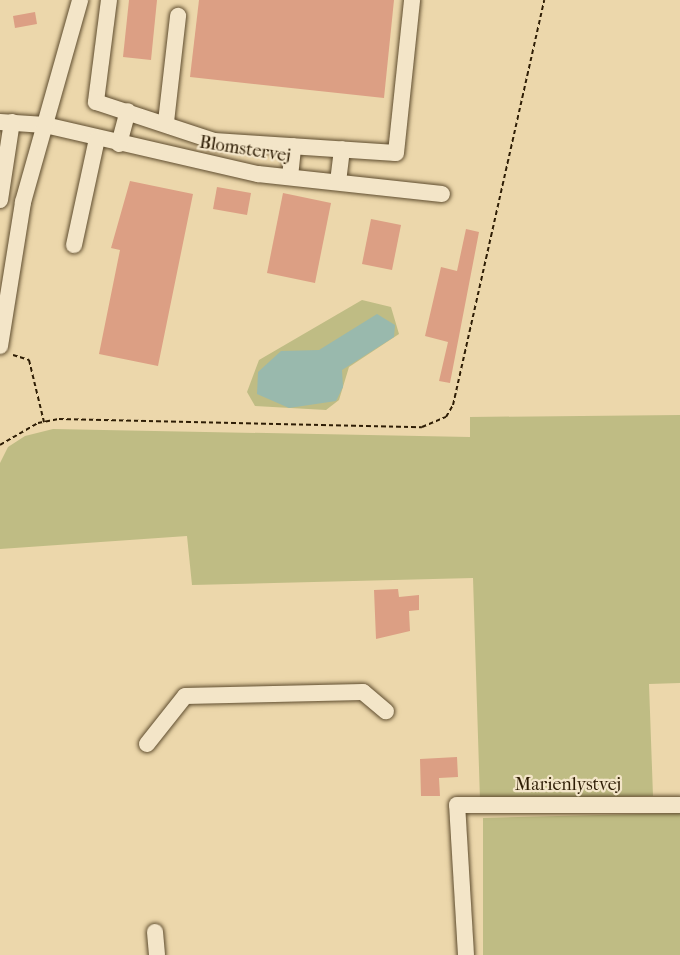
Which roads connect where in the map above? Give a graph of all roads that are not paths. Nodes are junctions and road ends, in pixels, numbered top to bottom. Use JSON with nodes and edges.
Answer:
{"nodes":[{"id":1,"x":80,"y":0,"type":"edge"},
{"id":2,"x":109,"y":0,"type":"edge"},
{"id":3,"x":412,"y":0,"type":"edge"},
{"id":4,"x":178,"y":16,"type":"dead end"},
{"id":5,"x":128,"y":111,"type":"junction"},
{"id":6,"x":6,"y":122,"type":"edge"},
{"id":7,"x":166,"y":122,"type":"junction"},
{"id":8,"x":45,"y":125,"type":"junction"},
{"id":9,"x":97,"y":139,"type":"junction"},
{"id":10,"x":214,"y":141,"type":"junction"},
{"id":11,"x":119,"y":144,"type":"junction"},
{"id":12,"x":293,"y":146,"type":"junction"},
{"id":13,"x":342,"y":149,"type":"junction"},
{"id":14,"x":211,"y":167,"type":"junction"},
{"id":15,"x":290,"y":177,"type":"junction"},
{"id":16,"x":338,"y":182,"type":"junction"},
{"id":17,"x":442,"y":194,"type":"dead end"},
{"id":18,"x":0,"y":200,"type":"edge"},
{"id":19,"x":74,"y":245,"type":"dead end"},
{"id":20,"x":4,"y":350,"type":"edge"},
{"id":21,"x":386,"y":711,"type":"dead end"},
{"id":22,"x":147,"y":744,"type":"dead end"},
{"id":23,"x":680,"y":805,"type":"edge"},
{"id":24,"x":155,"y":933,"type":"dead end"},
{"id":25,"x":157,"y":955,"type":"edge"},
{"id":26,"x":466,"y":955,"type":"edge"}],
"edges":[{"from":1,"to":8,"type":"street"},
{"from":2,"to":5,"type":"street"},
{"from":3,"to":13,"type":"street"},
{"from":4,"to":7,"type":"street"},
{"from":5,"to":7,"type":"street"},
{"from":5,"to":11,"type":"street"},
{"from":6,"to":8,"type":"street","name":"Blomstervej"},
{"from":6,"to":18,"type":"street"},
{"from":7,"to":10,"type":"street"},
{"from":8,"to":9,"type":"street","name":"Blomstervej"},
{"from":8,"to":20,"type":"street"},
{"from":9,"to":11,"type":"street","name":"Blomstervej"},
{"from":9,"to":19,"type":"street"},
{"from":10,"to":12,"type":"street"},
{"from":10,"to":14,"type":"street"},
{"from":11,"to":14,"type":"street","name":"Blomstervej"},
{"from":12,"to":13,"type":"street"},
{"from":12,"to":15,"type":"street"},
{"from":13,"to":16,"type":"street"},
{"from":14,"to":15,"type":"street","name":"Blomstervej"},
{"from":15,"to":16,"type":"street","name":"Blomstervej"},
{"from":16,"to":17,"type":"street","name":"Blomstervej"},
{"from":21,"to":22,"type":"street"},
{"from":23,"to":26,"type":"street","name":"Marienlystvej"},
{"from":24,"to":25,"type":"street"}]}
